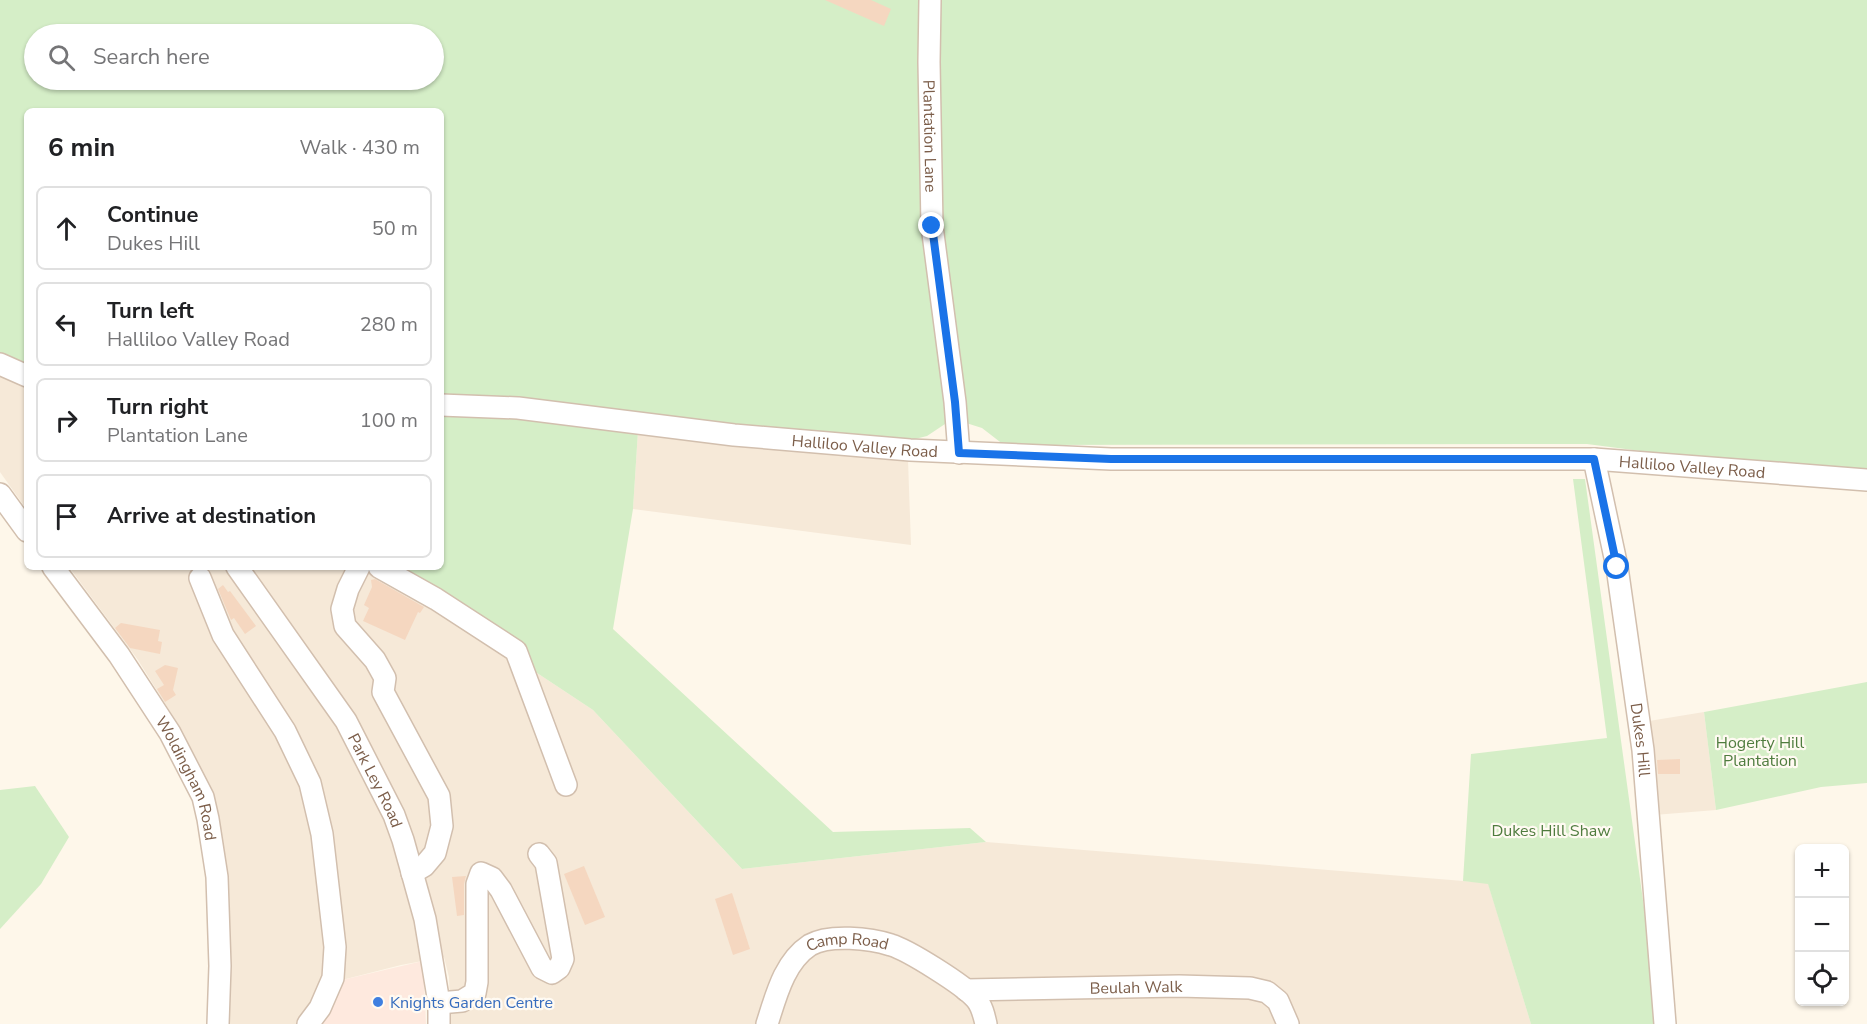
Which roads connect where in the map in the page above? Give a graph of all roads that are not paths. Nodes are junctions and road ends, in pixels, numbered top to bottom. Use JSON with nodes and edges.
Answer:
{"nodes":[{"id":1,"x":930,"y":0,"type":"edge"},
{"id":2,"x":0,"y":364,"type":"edge"},
{"id":3,"x":24,"y":375,"type":"edge"},
{"id":4,"x":444,"y":405,"type":"edge"},
{"id":5,"x":959,"y":453,"type":"junction"},
{"id":6,"x":1594,"y":459,"type":"junction"},
{"id":7,"x":1867,"y":480,"type":"edge"},
{"id":8,"x":0,"y":494,"type":"edge"},
{"id":9,"x":24,"y":527,"type":"edge"},
{"id":10,"x":55,"y":570,"type":"edge"},
{"id":11,"x":239,"y":570,"type":"edge"},
{"id":12,"x":358,"y":570,"type":"edge"},
{"id":13,"x":384,"y":570,"type":"edge"},
{"id":14,"x":200,"y":578,"type":"dead end"},
{"id":15,"x":566,"y":785,"type":"dead end"},
{"id":16,"x":539,"y":855,"type":"dead end"},
{"id":17,"x":412,"y":873,"type":"junction"},
{"id":18,"x":966,"y":990,"type":"junction"},
{"id":19,"x":439,"y":1014,"type":"edge"},
{"id":20,"x":218,"y":1024,"type":"edge"},
{"id":21,"x":308,"y":1024,"type":"edge"},
{"id":22,"x":767,"y":1024,"type":"edge"},
{"id":23,"x":986,"y":1024,"type":"edge"},
{"id":24,"x":1288,"y":1024,"type":"edge"},
{"id":25,"x":1665,"y":1024,"type":"edge"}],
"edges":[{"from":1,"to":5,"type":"street","name":"Plantation Lane"},
{"from":2,"to":3,"type":"street"},
{"from":4,"to":5,"type":"street","name":"Halliloo Valley Road"},
{"from":5,"to":6,"type":"street","name":"Halliloo Valley Road"},
{"from":6,"to":7,"type":"street","name":"Halliloo Valley Road"},
{"from":6,"to":25,"type":"street","name":"Dukes Hill"},
{"from":8,"to":9,"type":"street"},
{"from":10,"to":20,"type":"street","name":"Woldingham Road"},
{"from":11,"to":17,"type":"street","name":"Park Ley Road"},
{"from":12,"to":17,"type":"street"},
{"from":13,"to":15,"type":"street"},
{"from":14,"to":21,"type":"street"},
{"from":16,"to":19,"type":"street"},
{"from":17,"to":19,"type":"street","name":"Park Ley Road"},
{"from":18,"to":22,"type":"street","name":"Camp Road"},
{"from":18,"to":23,"type":"street"},
{"from":18,"to":24,"type":"street","name":"Beulah Walk"}]}
